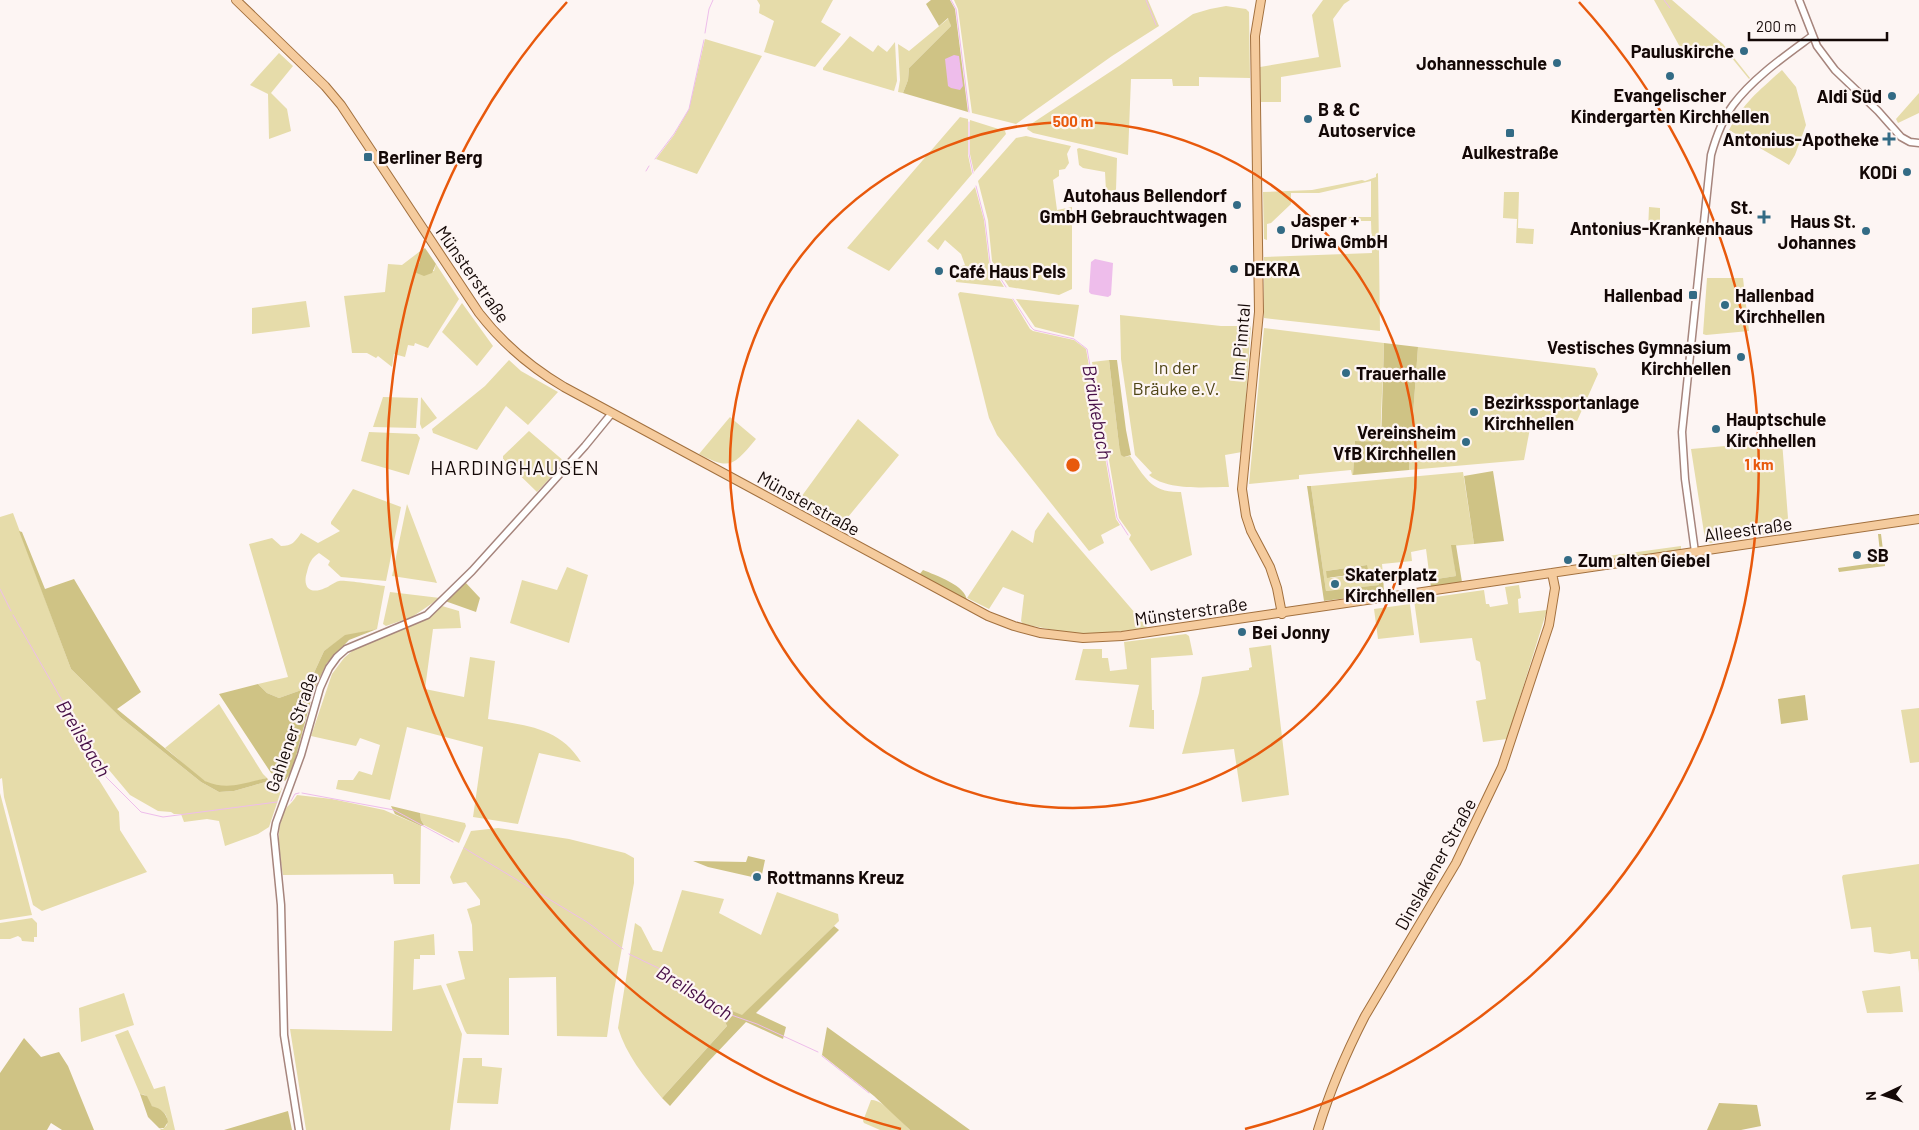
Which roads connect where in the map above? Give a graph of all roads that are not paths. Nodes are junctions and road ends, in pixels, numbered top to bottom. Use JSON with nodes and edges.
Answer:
{"nodes":[{"id":1,"x":236,"y":0,"type":"edge"},
{"id":2,"x":1798,"y":0,"type":"edge"},
{"id":3,"x":1260,"y":3,"type":"edge"},
{"id":4,"x":1812,"y":36,"type":"junction"},
{"id":5,"x":1919,"y":143,"type":"edge"},
{"id":6,"x":612,"y":413,"type":"junction"},
{"id":7,"x":1919,"y":519,"type":"edge"},
{"id":8,"x":1695,"y":552,"type":"junction"},
{"id":9,"x":1552,"y":573,"type":"junction"},
{"id":10,"x":1282,"y":614,"type":"junction"},
{"id":11,"x":299,"y":1130,"type":"edge"},
{"id":12,"x":1318,"y":1130,"type":"edge"}],
"edges":[{"from":1,"to":6,"type":"main road","name":"Münsterstraße"},
{"from":2,"to":4,"type":"street"},
{"from":3,"to":10,"type":"main road","name":"Im Pinntal"},
{"from":4,"to":5,"type":"street"},
{"from":4,"to":8,"type":"street"},
{"from":6,"to":10,"type":"main road","name":"Münsterstraße"},
{"from":6,"to":11,"type":"street","name":"Gahlener Straße"},
{"from":7,"to":8,"type":"main road","name":"Alleestraße"},
{"from":8,"to":9,"type":"main road","name":"Alleestraße"},
{"from":9,"to":10,"type":"main road","name":"Münsterstraße"},
{"from":9,"to":12,"type":"main road","name":"Dinslakener Straße"}]}
